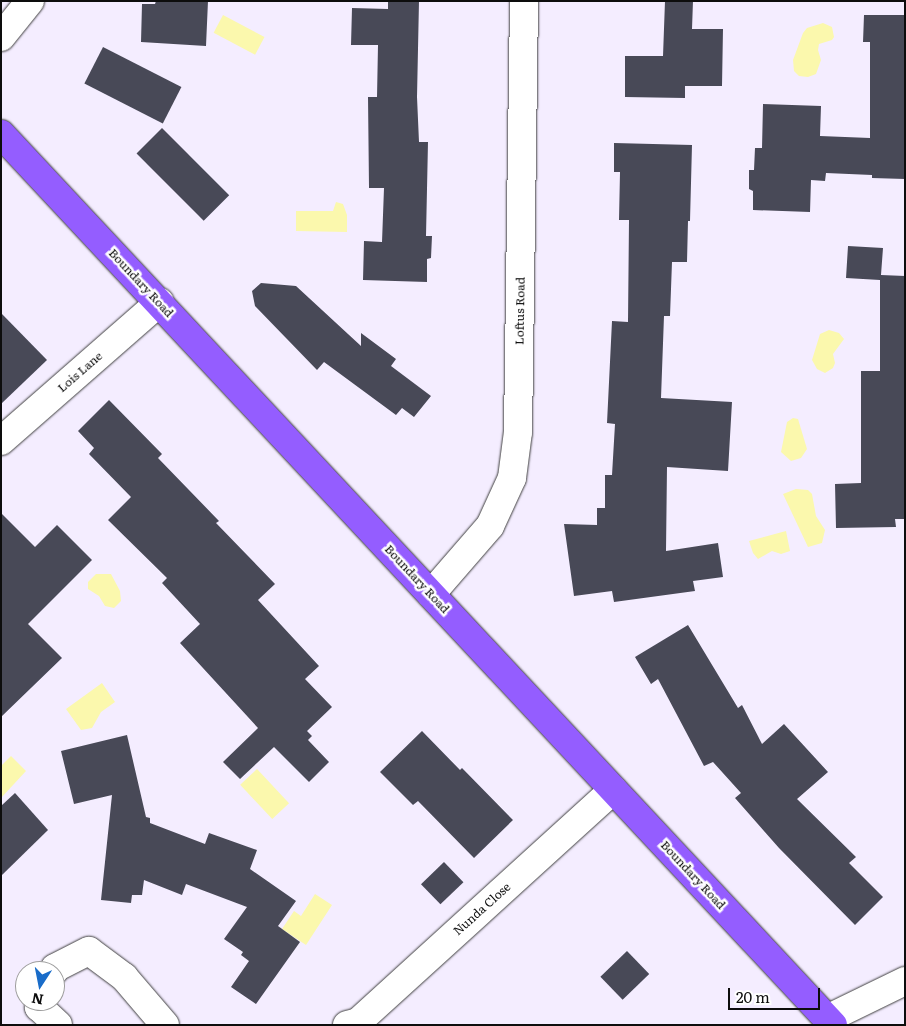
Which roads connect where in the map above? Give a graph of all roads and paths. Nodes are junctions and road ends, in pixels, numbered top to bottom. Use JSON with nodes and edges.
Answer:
{"nodes":[{"id":1,"x":30,"y":1,"type":"edge"},
{"id":2,"x":524,"y":1,"type":"edge"},
{"id":3,"x":1,"y":37,"type":"edge"},
{"id":4,"x":1,"y":134,"type":"edge"},
{"id":5,"x":160,"y":302,"type":"junction"},
{"id":6,"x":1,"y":441,"type":"edge"},
{"id":7,"x":432,"y":594,"type":"junction"},
{"id":8,"x":614,"y":790,"type":"junction"},
{"id":9,"x":65,"y":963,"type":"edge"},
{"id":10,"x":905,"y":981,"type":"edge"},
{"id":11,"x":43,"y":1011,"type":"edge"},
{"id":12,"x":830,"y":1022,"type":"edge"},
{"id":13,"x":58,"y":1025,"type":"edge"},
{"id":14,"x":165,"y":1025,"type":"edge"},
{"id":15,"x":347,"y":1025,"type":"edge"}],
"edges":[{"from":1,"to":3,"type":"street"},
{"from":2,"to":7,"type":"street","name":"Loftus Road"},
{"from":4,"to":5,"type":"main road","name":"Boundary Road"},
{"from":5,"to":6,"type":"street","name":"Lois Lane"},
{"from":5,"to":7,"type":"main road","name":"Boundary Road"},
{"from":7,"to":8,"type":"main road","name":"Boundary Road"},
{"from":8,"to":12,"type":"main road","name":"Boundary Road"},
{"from":8,"to":15,"type":"street","name":"Nunda Close"},
{"from":9,"to":14,"type":"street"},
{"from":10,"to":12,"type":"street"},
{"from":11,"to":13,"type":"street"}]}
